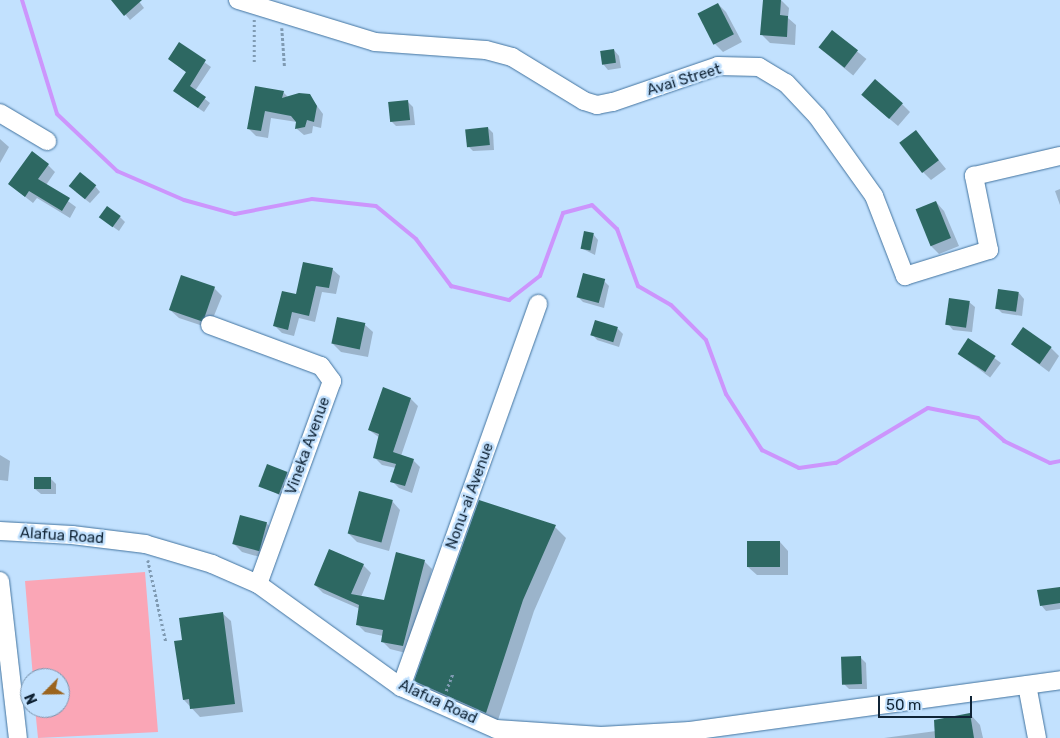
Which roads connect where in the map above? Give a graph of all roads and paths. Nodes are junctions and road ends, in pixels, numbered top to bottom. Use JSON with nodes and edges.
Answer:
{"nodes":[{"id":1,"x":246,"y":3,"type":"edge"},
{"id":2,"x":281,"y":12,"type":"junction"},
{"id":3,"x":254,"y":62,"type":"dead end"},
{"id":4,"x":285,"y":67,"type":"dead end"},
{"id":5,"x":0,"y":113,"type":"edge"},
{"id":6,"x":47,"y":141,"type":"dead end"},
{"id":7,"x":1060,"y":156,"type":"edge"},
{"id":8,"x":538,"y":304,"type":"dead end"},
{"id":9,"x":210,"y":325,"type":"dead end"},
{"id":10,"x":0,"y":531,"type":"edge"},
{"id":11,"x":144,"y":544,"type":"junction"},
{"id":12,"x":0,"y":581,"type":"edge"},
{"id":13,"x":258,"y":584,"type":"junction"},
{"id":14,"x":2,"y":614,"type":"edge"},
{"id":15,"x":166,"y":642,"type":"dead end"},
{"id":16,"x":453,"y":673,"type":"dead end"},
{"id":17,"x":1060,"y":680,"type":"edge"},
{"id":18,"x":1027,"y":684,"type":"junction"},
{"id":19,"x":401,"y":687,"type":"junction"},
{"id":20,"x":6,"y":688,"type":"edge"},
{"id":21,"x":441,"y":704,"type":"junction"},
{"id":22,"x":497,"y":734,"type":"edge"},
{"id":23,"x":18,"y":738,"type":"edge"},
{"id":24,"x":1038,"y":738,"type":"edge"}],
"edges":[{"from":1,"to":2,"type":"street","name":"Avai Street"},
{"from":1,"to":3,"type":"path"},
{"from":2,"to":4,"type":"path"},
{"from":2,"to":7,"type":"street","name":"Avai Street"},
{"from":5,"to":6,"type":"street"},
{"from":8,"to":19,"type":"street","name":"Nonu-ai Avenue"},
{"from":9,"to":13,"type":"street","name":"Vineka Avenue"},
{"from":10,"to":11,"type":"street","name":"Alafua Road"},
{"from":11,"to":13,"type":"street","name":"Alafua Road"},
{"from":11,"to":15,"type":"path"},
{"from":12,"to":14,"type":"street"},
{"from":13,"to":19,"type":"street","name":"Alafua Road"},
{"from":14,"to":20,"type":"street"},
{"from":16,"to":21,"type":"path"},
{"from":17,"to":18,"type":"street","name":"Alafua Road"},
{"from":18,"to":22,"type":"street","name":"Alafua Road"},
{"from":18,"to":24,"type":"street"},
{"from":19,"to":21,"type":"street","name":"Alafua Road"},
{"from":20,"to":23,"type":"street"},
{"from":21,"to":22,"type":"street","name":"Alafua Road"}]}
